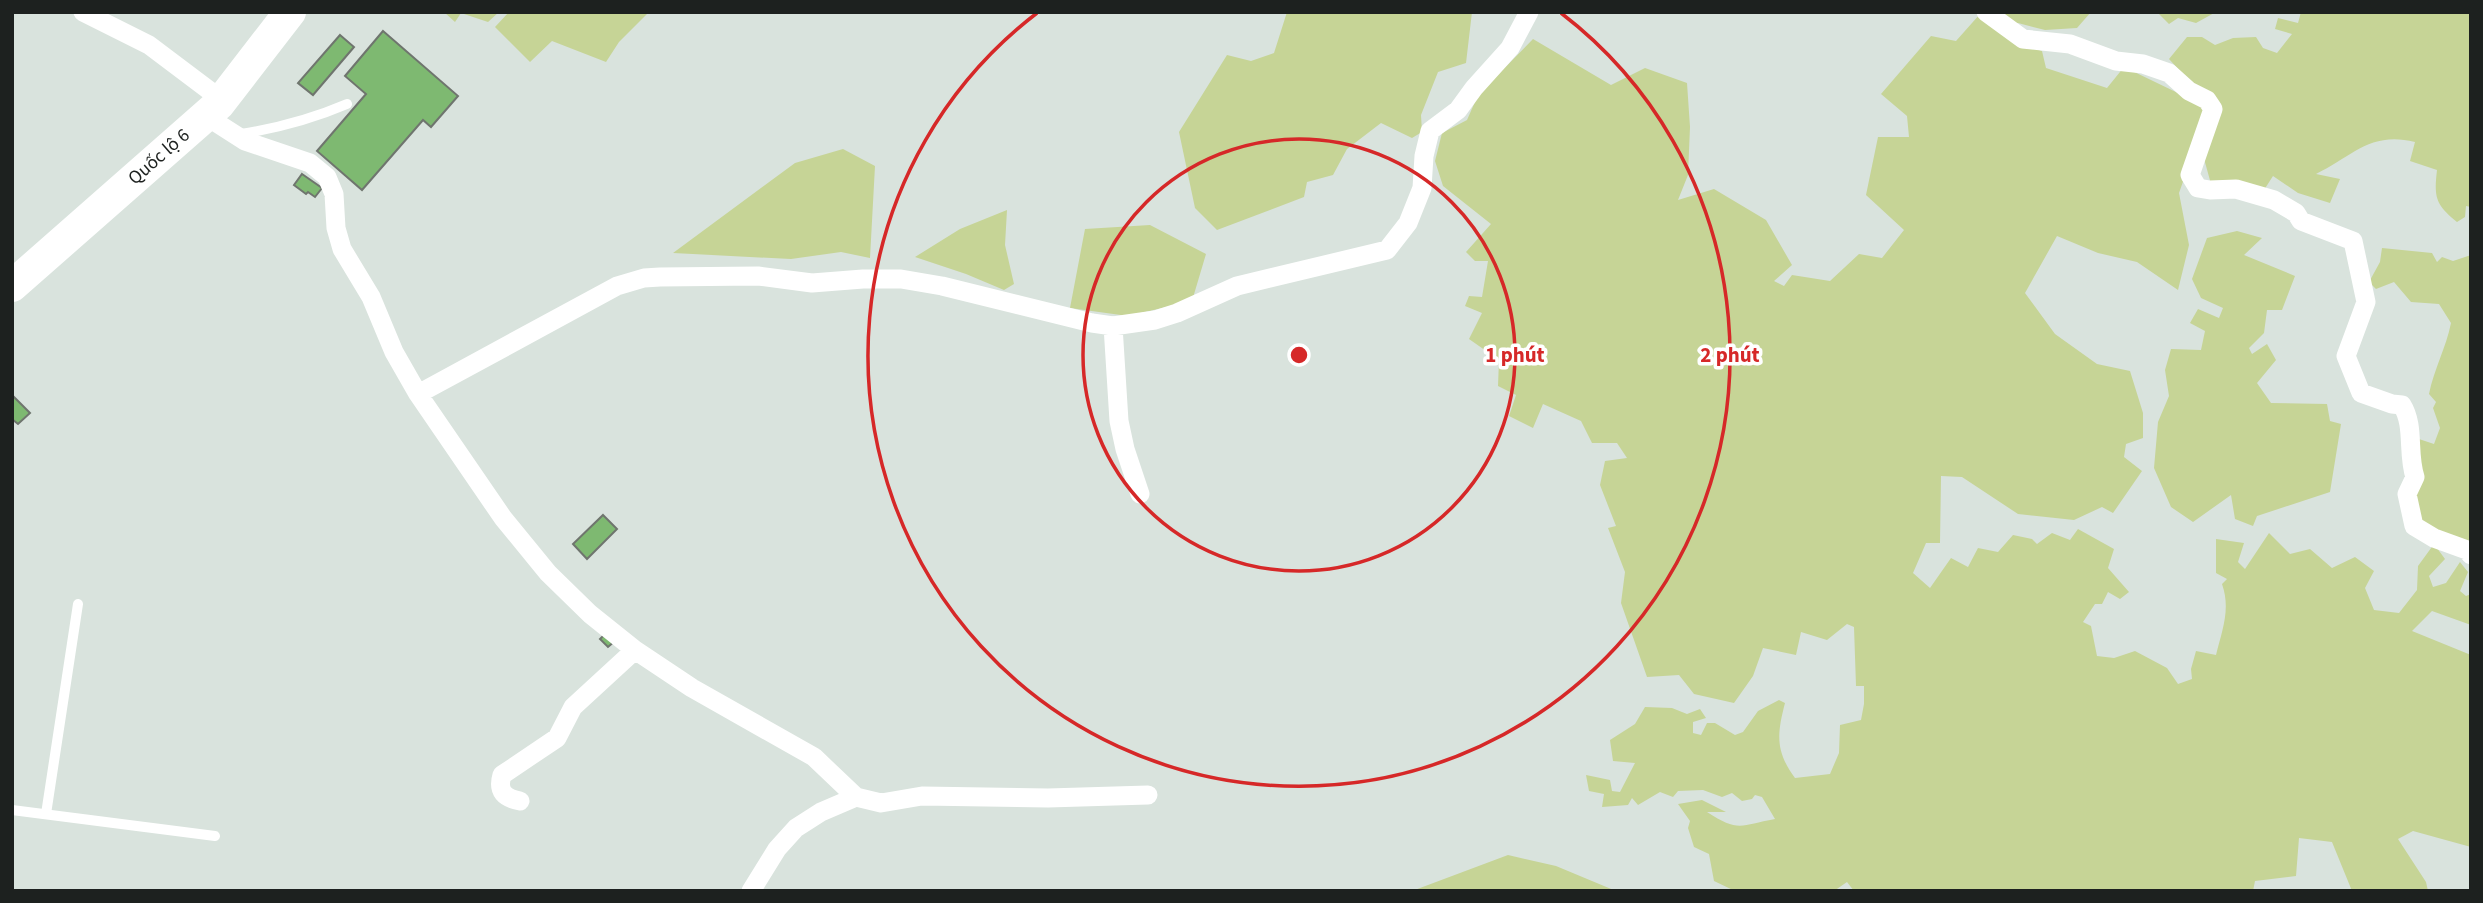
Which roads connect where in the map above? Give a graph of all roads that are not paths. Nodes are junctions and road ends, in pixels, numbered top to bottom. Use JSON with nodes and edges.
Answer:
{"nodes":[{"id":1,"x":83,"y":12,"type":"edge"},
{"id":2,"x":290,"y":12,"type":"edge"},
{"id":3,"x":1529,"y":12,"type":"edge"},
{"id":4,"x":1986,"y":12,"type":"edge"},
{"id":5,"x":347,"y":104,"type":"dead end"},
{"id":6,"x":214,"y":108,"type":"junction"},
{"id":7,"x":233,"y":135,"type":"junction"},
{"id":8,"x":12,"y":286,"type":"edge"},
{"id":9,"x":1113,"y":326,"type":"junction"},
{"id":10,"x":418,"y":394,"type":"junction"},
{"id":11,"x":1140,"y":494,"type":"dead end"},
{"id":12,"x":2471,"y":555,"type":"edge"},
{"id":13,"x":78,"y":604,"type":"dead end"},
{"id":14,"x":635,"y":650,"type":"junction"},
{"id":15,"x":1148,"y":795,"type":"dead end"},
{"id":16,"x":856,"y":797,"type":"junction"},
{"id":17,"x":520,"y":801,"type":"dead end"},
{"id":18,"x":12,"y":810,"type":"edge"},
{"id":19,"x":46,"y":814,"type":"junction"},
{"id":20,"x":215,"y":836,"type":"dead end"},
{"id":21,"x":751,"y":891,"type":"edge"}],
"edges":[{"from":1,"to":6,"type":"street"},
{"from":2,"to":6,"type":"highway","name":"Quốc lộ 6"},
{"from":3,"to":9,"type":"street"},
{"from":4,"to":12,"type":"street"},
{"from":5,"to":7,"type":"lane"},
{"from":6,"to":7,"type":"street"},
{"from":6,"to":8,"type":"highway","name":"Quốc lộ 6"},
{"from":7,"to":10,"type":"street"},
{"from":9,"to":10,"type":"street"},
{"from":9,"to":11,"type":"street"},
{"from":10,"to":14,"type":"street"},
{"from":13,"to":19,"type":"lane"},
{"from":14,"to":16,"type":"street"},
{"from":14,"to":17,"type":"street"},
{"from":15,"to":16,"type":"street"},
{"from":16,"to":21,"type":"street"},
{"from":18,"to":19,"type":"lane"},
{"from":19,"to":20,"type":"lane"}]}
